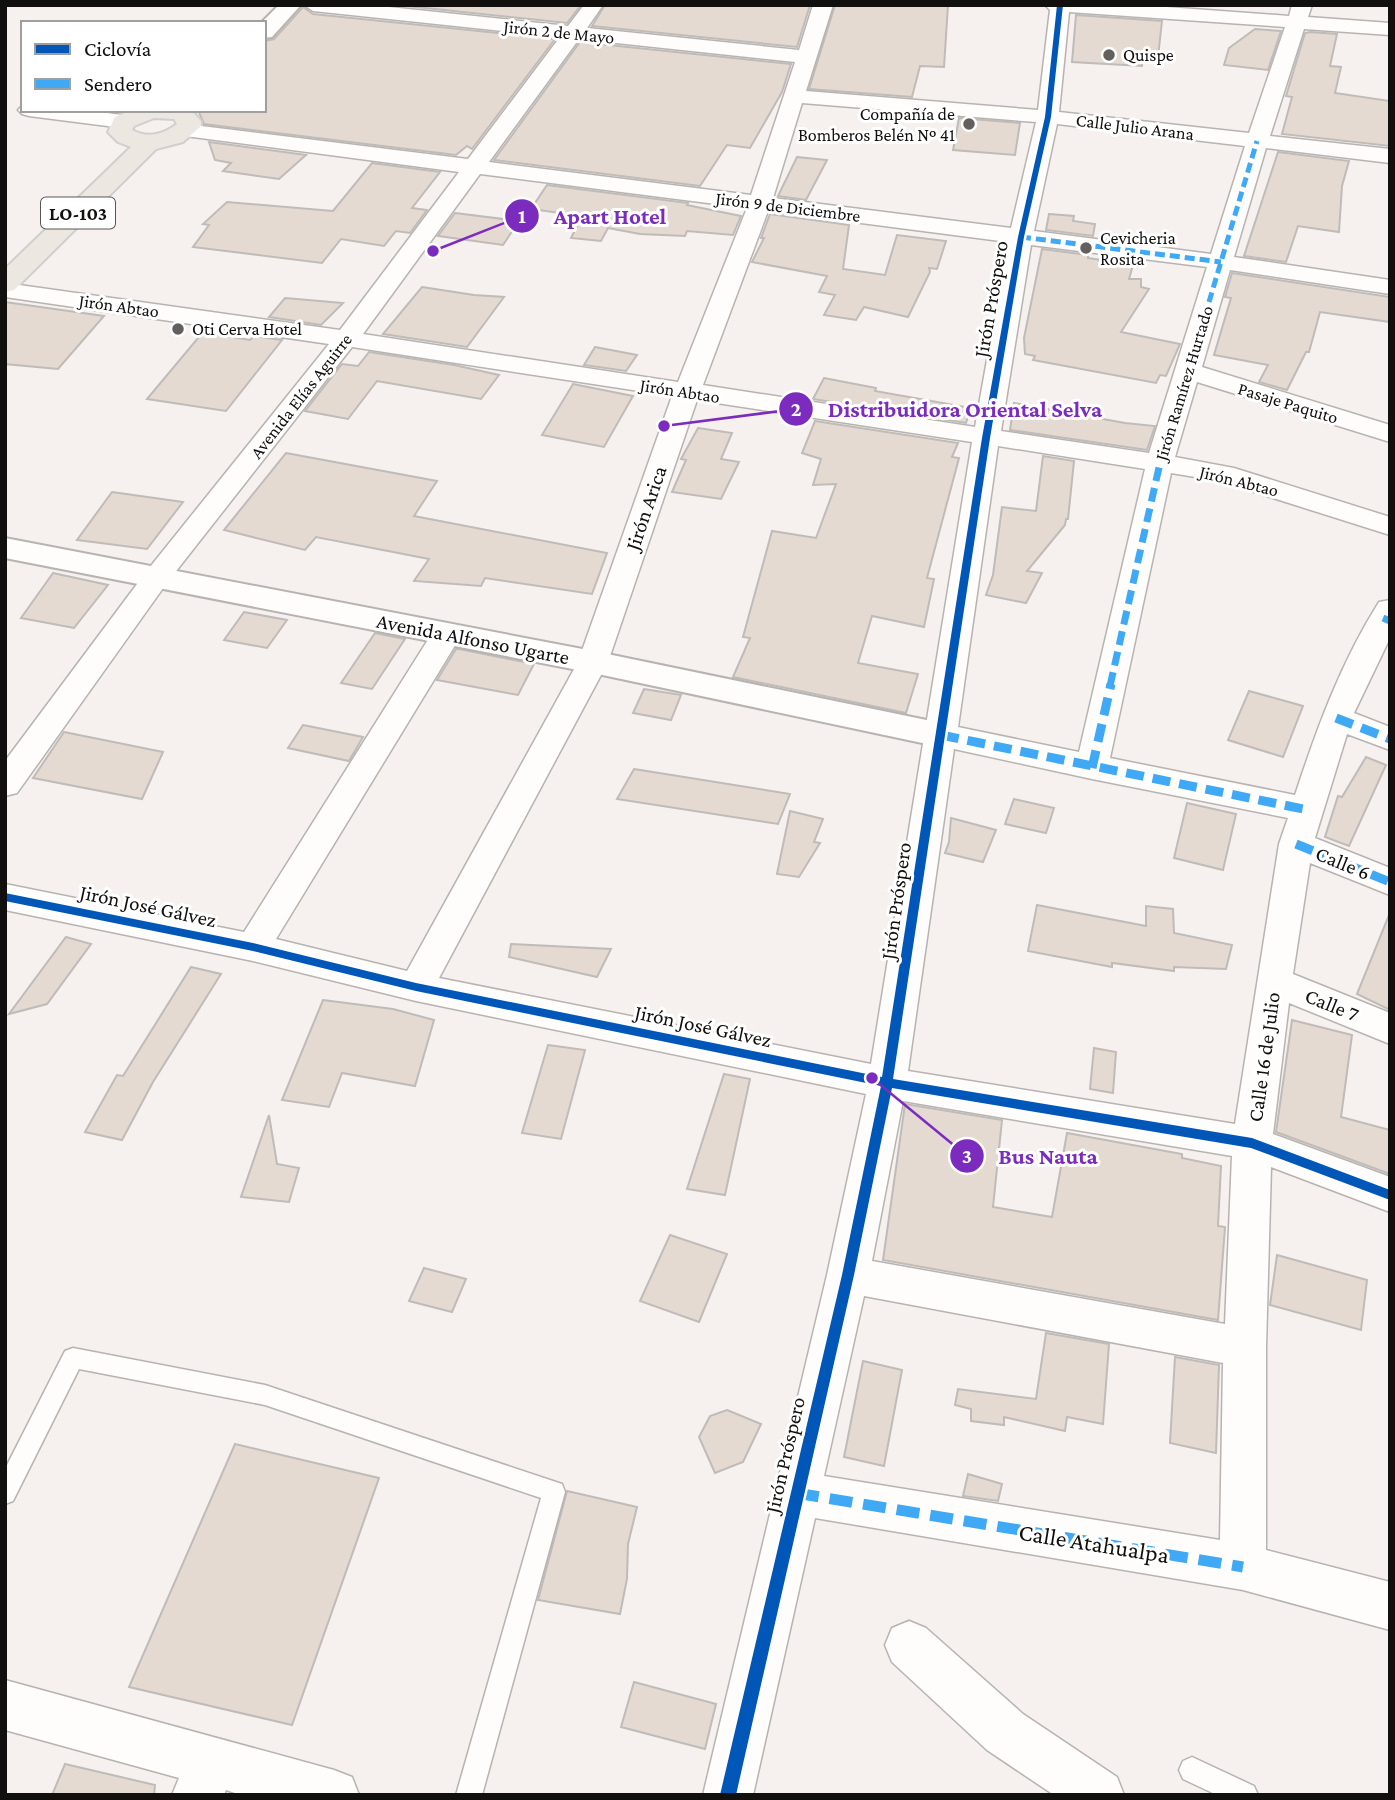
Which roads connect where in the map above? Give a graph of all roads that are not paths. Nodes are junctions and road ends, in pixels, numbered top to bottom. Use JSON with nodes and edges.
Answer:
{"nodes":[{"id":1,"x":270,"y":5,"type":"edge"},
{"id":2,"x":291,"y":5,"type":"edge"},
{"id":3,"x":313,"y":5,"type":"edge"},
{"id":4,"x":583,"y":5,"type":"edge"},
{"id":5,"x":594,"y":5,"type":"edge"},
{"id":6,"x":823,"y":5,"type":"edge"},
{"id":7,"x":1055,"y":5,"type":"edge"},
{"id":8,"x":1060,"y":5,"type":"edge"},
{"id":9,"x":1300,"y":14,"type":"edge"},
{"id":10,"x":254,"y":21,"type":"edge"},
{"id":11,"x":1390,"y":29,"type":"edge"},
{"id":12,"x":266,"y":30,"type":"edge"},
{"id":13,"x":569,"y":33,"type":"junction"},
{"id":14,"x":805,"y":57,"type":"junction"},
{"id":15,"x":796,"y":96,"type":"junction"},
{"id":16,"x":38,"y":112,"type":"edge"},
{"id":17,"x":176,"y":115,"type":"edge"},
{"id":18,"x":1048,"y":117,"type":"junction"},
{"id":19,"x":135,"y":134,"type":"junction"},
{"id":20,"x":1257,"y":141,"type":"junction"},
{"id":21,"x":1390,"y":156,"type":"edge"},
{"id":22,"x":467,"y":166,"type":"junction"},
{"id":23,"x":760,"y":203,"type":"junction"},
{"id":24,"x":1021,"y":237,"type":"junction"},
{"id":25,"x":5,"y":262,"type":"edge"},
{"id":26,"x":1222,"y":262,"type":"junction"},
{"id":27,"x":5,"y":284,"type":"edge"},
{"id":28,"x":1390,"y":287,"type":"edge"},
{"id":29,"x":5,"y":290,"type":"edge"},
{"id":30,"x":337,"y":337,"type":"junction"},
{"id":31,"x":1187,"y":371,"type":"junction"},
{"id":32,"x":687,"y":392,"type":"junction"},
{"id":33,"x":1390,"y":434,"type":"edge"},
{"id":34,"x":986,"y":438,"type":"junction"},
{"id":35,"x":1160,"y":463,"type":"junction"},
{"id":36,"x":1390,"y":526,"type":"edge"},
{"id":37,"x":5,"y":548,"type":"edge"},
{"id":38,"x":148,"y":577,"type":"junction"},
{"id":39,"x":1388,"y":616,"type":"edge"},
{"id":40,"x":447,"y":635,"type":"junction"},
{"id":41,"x":593,"y":662,"type":"junction"},
{"id":42,"x":1336,"y":718,"type":"junction"},
{"id":43,"x":941,"y":735,"type":"junction"},
{"id":44,"x":1390,"y":739,"type":"edge"},
{"id":45,"x":5,"y":749,"type":"edge"},
{"id":46,"x":1092,"y":768,"type":"junction"},
{"id":47,"x":5,"y":785,"type":"edge"},
{"id":48,"x":1308,"y":810,"type":"junction"},
{"id":49,"x":1296,"y":844,"type":"junction"},
{"id":50,"x":1390,"y":882,"type":"edge"},
{"id":51,"x":5,"y":897,"type":"edge"},
{"id":52,"x":253,"y":947,"type":"junction"},
{"id":53,"x":1274,"y":981,"type":"junction"},
{"id":54,"x":415,"y":987,"type":"junction"},
{"id":55,"x":1390,"y":1029,"type":"edge"},
{"id":56,"x":887,"y":1083,"type":"junction"},
{"id":57,"x":1252,"y":1143,"type":"junction"},
{"id":58,"x":1390,"y":1195,"type":"edge"},
{"id":59,"x":848,"y":1275,"type":"junction"},
{"id":60,"x":1245,"y":1348,"type":"junction"},
{"id":61,"x":5,"y":1493,"type":"edge"},
{"id":62,"x":796,"y":1493,"type":"junction"},
{"id":63,"x":1243,"y":1567,"type":"junction"},
{"id":64,"x":1390,"y":1606,"type":"edge"},
{"id":65,"x":909,"y":1645,"type":"dead end"},
{"id":66,"x":5,"y":1704,"type":"edge"},
{"id":67,"x":1192,"y":1770,"type":"dead end"},
{"id":68,"x":205,"y":1779,"type":"edge"},
{"id":69,"x":334,"y":1795,"type":"edge"},
{"id":70,"x":469,"y":1795,"type":"edge"},
{"id":71,"x":728,"y":1795,"type":"edge"},
{"id":72,"x":1099,"y":1795,"type":"edge"},
{"id":73,"x":1245,"y":1795,"type":"edge"}],
"edges":[{"from":1,"to":10,"type":"main road"},
{"from":2,"to":12,"type":"main road"},
{"from":3,"to":13,"type":"street","name":"Jirón 2 de Mayo"},
{"from":4,"to":13,"type":"street","name":"Avenida Elías Aguirre"},
{"from":5,"to":13,"type":"street","name":"Avenida Elías Aguirre"},
{"from":6,"to":14,"type":"street","name":"Jirón Arica"},
{"from":7,"to":8,"type":"street"},
{"from":8,"to":9,"type":"street"},
{"from":8,"to":18,"type":"street","name":"Jirón Próspero"},
{"from":9,"to":11,"type":"street"},
{"from":9,"to":20,"type":"street","name":"Jirón Ramírez Hurtado"},
{"from":13,"to":14,"type":"street","name":"Jirón 2 de Mayo"},
{"from":13,"to":22,"type":"street","name":"Avenida Elías Aguirre"},
{"from":14,"to":15,"type":"street","name":"Jirón Arica"},
{"from":15,"to":18,"type":"street","name":"Calle Julio Arana"},
{"from":15,"to":23,"type":"street","name":"Jirón Arica"},
{"from":16,"to":19,"type":"street"},
{"from":17,"to":19,"type":"main road","number":"LO-103"},
{"from":17,"to":19,"type":"main road","number":"LO-103"},
{"from":17,"to":22,"type":"street","name":"Jirón 9 de Diciembre"},
{"from":18,"to":20,"type":"street","name":"Calle Julio Arana"},
{"from":18,"to":24,"type":"street","name":"Jirón Próspero"},
{"from":19,"to":25,"type":"main road","number":"LO-103"},
{"from":19,"to":27,"type":"main road","number":"LO-103"},
{"from":20,"to":21,"type":"street","name":"Calle Julio Arana"},
{"from":20,"to":26,"type":"street","name":"Jirón Ramírez Hurtado"},
{"from":22,"to":23,"type":"street","name":"Jirón 9 de Diciembre"},
{"from":22,"to":30,"type":"street","name":"Avenida Elías Aguirre"},
{"from":23,"to":24,"type":"street","name":"Jirón 9 de Diciembre"},
{"from":23,"to":32,"type":"street","name":"Jirón Arica"},
{"from":24,"to":26,"type":"street","name":"Jirón 9 de Diciembre"},
{"from":24,"to":34,"type":"street","name":"Jirón Próspero"},
{"from":26,"to":28,"type":"street","name":"Jirón 9 de Diciembre"},
{"from":26,"to":31,"type":"street","name":"Jirón Ramírez Hurtado"},
{"from":29,"to":30,"type":"street","name":"Jirón Abtao"},
{"from":30,"to":32,"type":"street","name":"Jirón Abtao"},
{"from":30,"to":38,"type":"street","name":"Avenida Elías Aguirre"},
{"from":31,"to":33,"type":"street","name":"Pasaje Paquito"},
{"from":31,"to":35,"type":"street","name":"Jirón Ramírez Hurtado"},
{"from":32,"to":34,"type":"street","name":"Jirón Abtao"},
{"from":32,"to":41,"type":"street","name":"Jirón Arica"},
{"from":34,"to":35,"type":"street","name":"Jirón Abtao"},
{"from":34,"to":43,"type":"street","name":"Jirón Próspero"},
{"from":35,"to":36,"type":"street","name":"Jirón Abtao"},
{"from":35,"to":46,"type":"street","name":"Jirón Ramírez Hurtado"},
{"from":37,"to":38,"type":"main road","name":"Avenida Alfonso Ugarte"},
{"from":38,"to":40,"type":"main road","name":"Avenida Alfonso Ugarte"},
{"from":38,"to":45,"type":"street","name":"Avenida Elías Aguirre"},
{"from":38,"to":47,"type":"street","name":"Avenida Elías Aguirre"},
{"from":39,"to":42,"type":"street","name":"Calle 16 de Julio"},
{"from":40,"to":41,"type":"main road","name":"Avenida Alfonso Ugarte"},
{"from":40,"to":52,"type":"street"},
{"from":41,"to":43,"type":"main road","name":"Avenida Alfonso Ugarte"},
{"from":41,"to":54,"type":"street","name":"Jirón Arica"},
{"from":42,"to":44,"type":"street"},
{"from":42,"to":48,"type":"street","name":"Calle 16 de Julio"},
{"from":43,"to":46,"type":"street"},
{"from":43,"to":56,"type":"street","name":"Jirón Próspero"},
{"from":46,"to":48,"type":"street"},
{"from":48,"to":49,"type":"street","name":"Calle 16 de Julio"},
{"from":49,"to":50,"type":"street","name":"Calle 6"},
{"from":49,"to":53,"type":"street","name":"Calle 16 de Julio"},
{"from":51,"to":52,"type":"street","name":"Jirón José Gálvez"},
{"from":52,"to":54,"type":"street","name":"Jirón José Gálvez"},
{"from":53,"to":55,"type":"street","name":"Calle 7"},
{"from":53,"to":57,"type":"street","name":"Calle 16 de Julio"},
{"from":54,"to":56,"type":"street","name":"Jirón José Gálvez"},
{"from":56,"to":57,"type":"street","name":"Jirón José Gálvez"},
{"from":56,"to":59,"type":"street","name":"Jirón Próspero"},
{"from":57,"to":58,"type":"street","name":"Jirón José Gálvez"},
{"from":57,"to":60,"type":"street","name":"Calle 16 de Julio"},
{"from":59,"to":60,"type":"street"},
{"from":59,"to":62,"type":"street","name":"Jirón Próspero"},
{"from":60,"to":63,"type":"street","name":"Calle 16 de Julio"},
{"from":61,"to":70,"type":"lane"},
{"from":62,"to":63,"type":"street","name":"Calle Atahualpa"},
{"from":62,"to":71,"type":"street","name":"Jirón Próspero"},
{"from":63,"to":64,"type":"street","name":"Calle Atahualpa"},
{"from":65,"to":72,"type":"street"},
{"from":66,"to":68,"type":"street"},
{"from":67,"to":73,"type":"lane"},
{"from":68,"to":69,"type":"street"}]}
